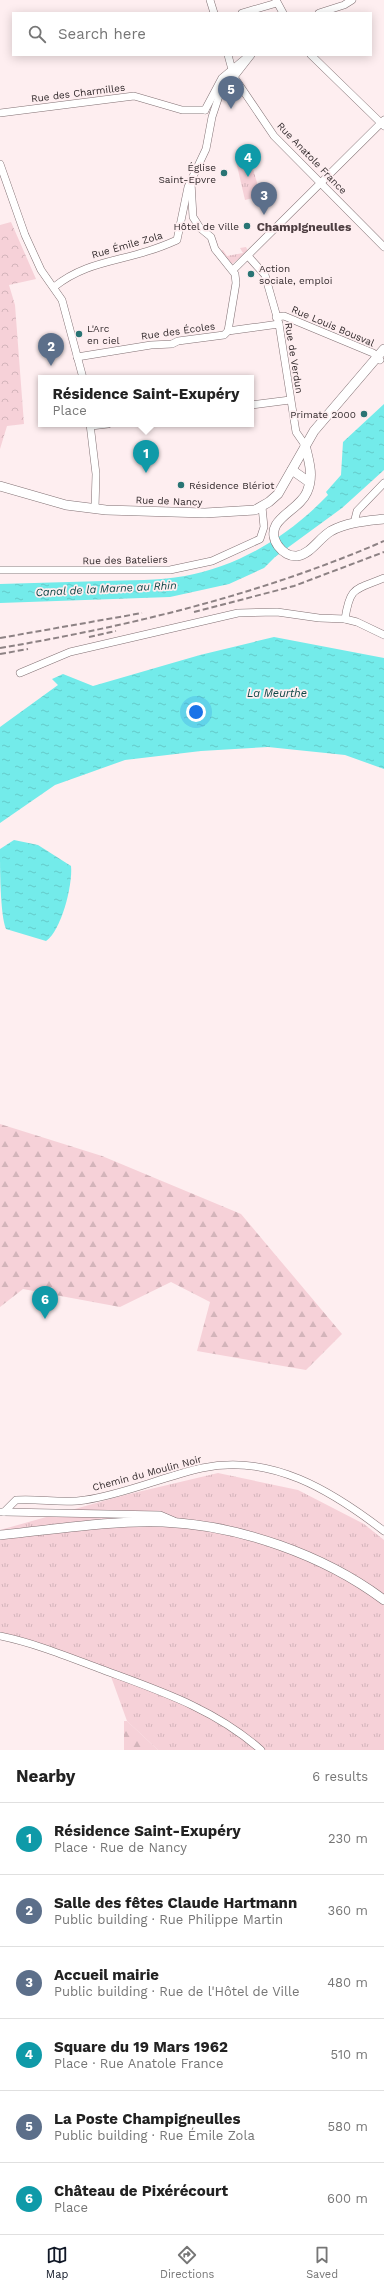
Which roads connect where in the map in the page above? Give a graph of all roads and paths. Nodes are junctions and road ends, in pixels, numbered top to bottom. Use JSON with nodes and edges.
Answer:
{"nodes":[{"id":1,"x":210,"y":0,"type":"edge"},
{"id":2,"x":352,"y":0,"type":"edge"},
{"id":3,"x":276,"y":1,"type":"edge"},
{"id":4,"x":214,"y":12,"type":"edge"},
{"id":5,"x":245,"y":12,"type":"edge"},
{"id":6,"x":282,"y":12,"type":"edge"},
{"id":7,"x":322,"y":12,"type":"edge"},
{"id":8,"x":228,"y":56,"type":"edge"},
{"id":9,"x":250,"y":56,"type":"edge"},
{"id":10,"x":250,"y":56,"type":"edge"},
{"id":11,"x":312,"y":56,"type":"edge"},
{"id":12,"x":231,"y":69,"type":"junction"},
{"id":13,"x":234,"y":77,"type":"junction"},
{"id":14,"x":205,"y":110,"type":"junction"},
{"id":15,"x":0,"y":113,"type":"edge"},
{"id":16,"x":212,"y":117,"type":"junction"},
{"id":17,"x":383,"y":123,"type":"edge"},
{"id":18,"x":0,"y":164,"type":"edge"},
{"id":19,"x":192,"y":182,"type":"junction"},
{"id":20,"x":321,"y":183,"type":"junction"},
{"id":21,"x":384,"y":247,"type":"edge"},
{"id":22,"x":248,"y":256,"type":"junction"},
{"id":23,"x":233,"y":270,"type":"junction"},
{"id":24,"x":54,"y":286,"type":"junction"},
{"id":25,"x":278,"y":320,"type":"junction"},
{"id":26,"x":228,"y":331,"type":"junction"},
{"id":27,"x":384,"y":350,"type":"edge"},
{"id":28,"x":77,"y":357,"type":"junction"},
{"id":29,"x":380,"y":358,"type":"edge"},
{"id":30,"x":82,"y":375,"type":"edge"},
{"id":31,"x":290,"y":400,"type":"junction"},
{"id":32,"x":254,"y":405,"type":"edge"},
{"id":33,"x":91,"y":427,"type":"edge"},
{"id":34,"x":305,"y":445,"type":"junction"},
{"id":35,"x":292,"y":470,"type":"junction"},
{"id":36,"x":309,"y":482,"type":"junction"},
{"id":37,"x":384,"y":484,"type":"edge"},
{"id":38,"x":0,"y":486,"type":"edge"},
{"id":39,"x":262,"y":507,"type":"junction"},
{"id":40,"x":95,"y":508,"type":"junction"},
{"id":41,"x":384,"y":519,"type":"edge"},
{"id":42,"x":354,"y":523,"type":"junction"},
{"id":43,"x":0,"y":570,"type":"edge"},
{"id":44,"x":384,"y":578,"type":"edge"},
{"id":45,"x":345,"y":619,"type":"junction"},
{"id":46,"x":384,"y":635,"type":"edge"},
{"id":47,"x":20,"y":673,"type":"dead end"},
{"id":48,"x":2,"y":1512,"type":"edge"},
{"id":49,"x":178,"y":1523,"type":"junction"},
{"id":50,"x":384,"y":1531,"type":"edge"},
{"id":51,"x":0,"y":1535,"type":"edge"},
{"id":52,"x":384,"y":1600,"type":"edge"},
{"id":53,"x":0,"y":1636,"type":"edge"},
{"id":54,"x":261,"y":1750,"type":"edge"}],
"edges":[{"from":1,"to":4,"type":"street"},
{"from":2,"to":7,"type":"street"},
{"from":3,"to":5,"type":"street"},
{"from":3,"to":6,"type":"street"},
{"from":8,"to":12,"type":"street"},
{"from":9,"to":12,"type":"street","name":"Rue Émile Zola"},
{"from":10,"to":13,"type":"street","name":"Rue Émile Zola"},
{"from":11,"to":17,"type":"street"},
{"from":12,"to":13,"type":"street"},
{"from":12,"to":14,"type":"street","name":"Rue Émile Zola"},
{"from":13,"to":16,"type":"street","name":"Rue Émile Zola"},
{"from":13,"to":20,"type":"street","name":"Rue Anatole France"},
{"from":14,"to":15,"type":"street","name":"Rue des Charmilles"},
{"from":14,"to":16,"type":"street"},
{"from":16,"to":19,"type":"street","name":"Rue Émile Zola"},
{"from":17,"to":20,"type":"street"},
{"from":18,"to":24,"type":"street"},
{"from":19,"to":23,"type":"street"},
{"from":19,"to":24,"type":"street","name":"Rue Émile Zola"},
{"from":20,"to":21,"type":"street","name":"Rue Anatole France"},
{"from":20,"to":22,"type":"street"},
{"from":22,"to":23,"type":"street"},
{"from":22,"to":25,"type":"street","name":"Rue de Verdun"},
{"from":23,"to":26,"type":"street"},
{"from":24,"to":28,"type":"street"},
{"from":25,"to":26,"type":"street","name":"Rue des Écoles"},
{"from":25,"to":29,"type":"street","name":"Rue Louis Bousval"},
{"from":25,"to":31,"type":"street","name":"Rue de Verdun"},
{"from":26,"to":28,"type":"street","name":"Rue des Écoles"},
{"from":27,"to":29,"type":"main road","name":"Rue de Nancy"},
{"from":28,"to":30,"type":"street"},
{"from":29,"to":34,"type":"main road","name":"Rue de Nancy"},
{"from":31,"to":32,"type":"street"},
{"from":31,"to":34,"type":"street","name":"Rue de Verdun"},
{"from":33,"to":40,"type":"street"},
{"from":34,"to":35,"type":"main road","name":"Rue de Nancy"},
{"from":34,"to":36,"type":"main road"},
{"from":35,"to":36,"type":"main road"},
{"from":35,"to":39,"type":"main road","name":"Rue de Nancy"},
{"from":36,"to":42,"type":"main road"},
{"from":37,"to":42,"type":"street"},
{"from":38,"to":40,"type":"main road","name":"Rue de Nancy"},
{"from":39,"to":40,"type":"main road","name":"Rue de Nancy"},
{"from":39,"to":43,"type":"street","name":"Rue des Bateliers"},
{"from":41,"to":42,"type":"main road"},
{"from":44,"to":45,"type":"street"},
{"from":45,"to":46,"type":"street"},
{"from":45,"to":47,"type":"street"},
{"from":48,"to":49,"type":"street"},
{"from":48,"to":50,"type":"street","name":"Chemin du Moulin Noir"},
{"from":49,"to":51,"type":"main road"},
{"from":49,"to":52,"type":"main road"},
{"from":53,"to":54,"type":"street"}]}
